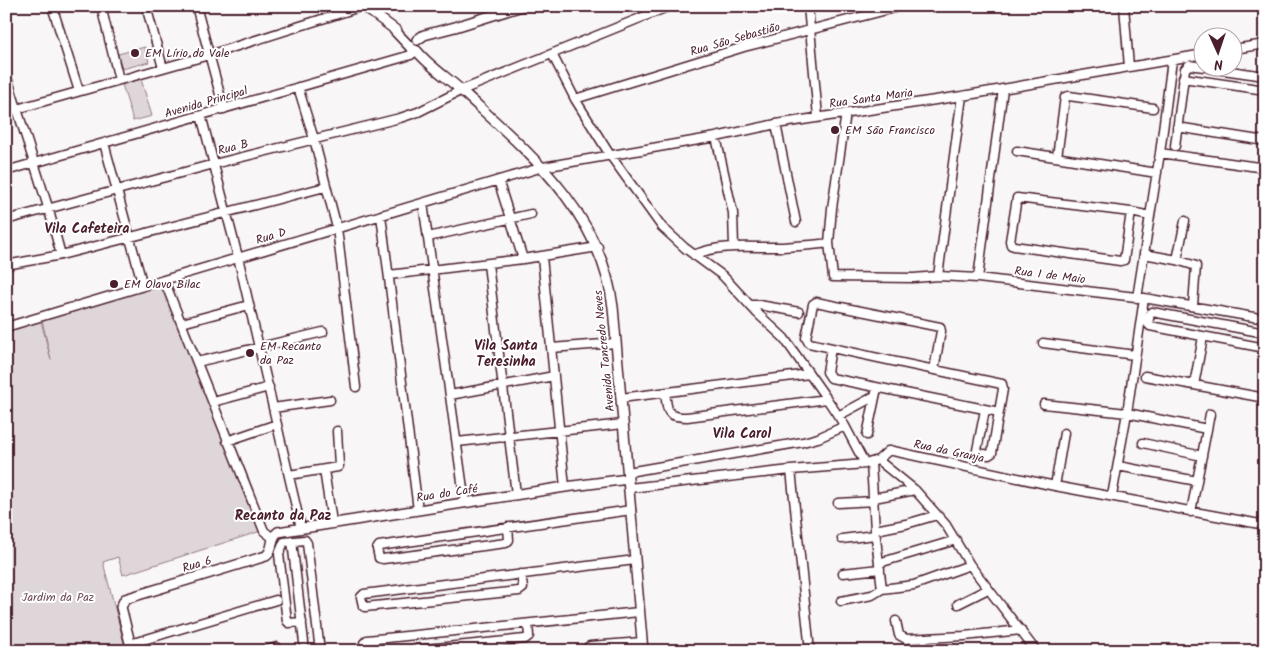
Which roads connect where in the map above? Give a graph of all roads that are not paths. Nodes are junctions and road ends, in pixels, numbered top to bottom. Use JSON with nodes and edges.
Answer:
{"nodes":[{"id":1,"x":52,"y":6,"type":"edge"},
{"id":2,"x":100,"y":6,"type":"edge"},
{"id":3,"x":146,"y":6,"type":"edge"},
{"id":4,"x":196,"y":6,"type":"edge"},
{"id":5,"x":363,"y":6,"type":"edge"},
{"id":6,"x":522,"y":6,"type":"edge"},
{"id":7,"x":670,"y":6,"type":"edge"},
{"id":8,"x":808,"y":6,"type":"edge"},
{"id":9,"x":902,"y":6,"type":"edge"},
{"id":10,"x":1124,"y":6,"type":"edge"},
{"id":11,"x":505,"y":9,"type":"edge"},
{"id":12,"x":394,"y":30,"type":"junction"},
{"id":13,"x":810,"y":30,"type":"junction"},
{"id":14,"x":1265,"y":44,"type":"edge"},
{"id":15,"x":417,"y":46,"type":"junction"},
{"id":16,"x":1244,"y":47,"type":"edge"},
{"id":17,"x":209,"y":54,"type":"junction"},
{"id":18,"x":552,"y":54,"type":"junction"},
{"id":19,"x":1194,"y":56,"type":"edge"},
{"id":20,"x":1172,"y":60,"type":"junction"},
{"id":21,"x":1194,"y":65,"type":"edge"},
{"id":22,"x":1129,"y":67,"type":"junction"},
{"id":23,"x":163,"y":68,"type":"junction"},
{"id":24,"x":1244,"y":73,"type":"edge"},
{"id":25,"x":6,"y":74,"type":"edge"},
{"id":26,"x":1265,"y":76,"type":"edge"},
{"id":27,"x":1183,"y":78,"type":"junction"},
{"id":28,"x":119,"y":80,"type":"junction"},
{"id":29,"x":298,"y":88,"type":"junction"},
{"id":30,"x":1003,"y":89,"type":"junction"},
{"id":31,"x":462,"y":90,"type":"junction"},
{"id":32,"x":1265,"y":90,"type":"edge"},
{"id":33,"x":79,"y":91,"type":"junction"},
{"id":34,"x":962,"y":96,"type":"junction"},
{"id":35,"x":575,"y":99,"type":"junction"},
{"id":36,"x":1153,"y":108,"type":"dead end"},
{"id":37,"x":16,"y":109,"type":"junction"},
{"id":38,"x":224,"y":109,"type":"junction"},
{"id":39,"x":6,"y":112,"type":"edge"},
{"id":40,"x":846,"y":113,"type":"junction"},
{"id":41,"x":201,"y":115,"type":"junction"},
{"id":42,"x":818,"y":117,"type":"junction"},
{"id":43,"x":776,"y":124,"type":"junction"},
{"id":44,"x":1177,"y":128,"type":"junction"},
{"id":45,"x":716,"y":137,"type":"junction"},
{"id":46,"x":314,"y":139,"type":"junction"},
{"id":47,"x":1265,"y":141,"type":"edge"},
{"id":48,"x":104,"y":143,"type":"junction"},
{"id":49,"x":1175,"y":146,"type":"dead end"},
{"id":50,"x":1017,"y":150,"type":"dead end"},
{"id":51,"x":1160,"y":153,"type":"junction"},
{"id":52,"x":610,"y":155,"type":"junction"},
{"id":53,"x":1056,"y":157,"type":"junction"},
{"id":54,"x":33,"y":163,"type":"junction"},
{"id":55,"x":214,"y":164,"type":"junction"},
{"id":56,"x":542,"y":167,"type":"junction"},
{"id":57,"x":1265,"y":168,"type":"edge"},
{"id":58,"x":6,"y":171,"type":"edge"},
{"id":59,"x":1157,"y":173,"type":"junction"},
{"id":60,"x":498,"y":180,"type":"junction"},
{"id":61,"x":325,"y":187,"type":"junction"},
{"id":62,"x":117,"y":190,"type":"junction"},
{"id":63,"x":423,"y":203,"type":"junction"},
{"id":64,"x":48,"y":207,"type":"junction"},
{"id":65,"x":226,"y":212,"type":"junction"},
{"id":66,"x":1131,"y":212,"type":"junction"},
{"id":67,"x":531,"y":214,"type":"dead end"},
{"id":68,"x":381,"y":215,"type":"junction"},
{"id":69,"x":1150,"y":216,"type":"junction"},
{"id":70,"x":510,"y":219,"type":"junction"},
{"id":71,"x":6,"y":220,"type":"edge"},
{"id":72,"x":1185,"y":221,"type":"dead end"},
{"id":73,"x":796,"y":222,"type":"dead end"},
{"id":74,"x":337,"y":228,"type":"junction"},
{"id":75,"x":428,"y":237,"type":"junction"},
{"id":76,"x":130,"y":238,"type":"junction"},
{"id":77,"x":829,"y":243,"type":"junction"},
{"id":78,"x":598,"y":247,"type":"junction"},
{"id":79,"x":734,"y":247,"type":"junction"},
{"id":80,"x":1144,"y":254,"type":"junction"},
{"id":81,"x":61,"y":255,"type":"junction"},
{"id":82,"x":694,"y":255,"type":"junction"},
{"id":83,"x":542,"y":257,"type":"junction"},
{"id":84,"x":238,"y":258,"type":"junction"},
{"id":85,"x":523,"y":259,"type":"junction"},
{"id":86,"x":1177,"y":260,"type":"junction"},
{"id":87,"x":488,"y":264,"type":"junction"},
{"id":88,"x":6,"y":265,"type":"edge"},
{"id":89,"x":433,"y":270,"type":"junction"},
{"id":90,"x":389,"y":275,"type":"junction"},
{"id":91,"x":938,"y":276,"type":"junction"},
{"id":92,"x":978,"y":278,"type":"junction"},
{"id":93,"x":164,"y":280,"type":"junction"},
{"id":94,"x":143,"y":286,"type":"junction"},
{"id":95,"x":1140,"y":298,"type":"junction"},
{"id":96,"x":249,"y":305,"type":"junction"},
{"id":97,"x":751,"y":306,"type":"junction"},
{"id":98,"x":1193,"y":306,"type":"junction"},
{"id":99,"x":799,"y":312,"type":"dead end"},
{"id":100,"x":1265,"y":319,"type":"edge"},
{"id":101,"x":182,"y":323,"type":"junction"},
{"id":102,"x":6,"y":327,"type":"edge"},
{"id":103,"x":323,"y":332,"type":"dead end"},
{"id":104,"x":1265,"y":333,"type":"edge"},
{"id":105,"x":1203,"y":337,"type":"junction"},
{"id":106,"x":616,"y":343,"type":"junction"},
{"id":107,"x":1043,"y":343,"type":"dead end"},
{"id":108,"x":258,"y":347,"type":"junction"},
{"id":109,"x":551,"y":348,"type":"junction"},
{"id":110,"x":831,"y":348,"type":"junction"},
{"id":111,"x":1265,"y":348,"type":"edge"},
{"id":112,"x":1135,"y":355,"type":"junction"},
{"id":113,"x":197,"y":362,"type":"junction"},
{"id":114,"x":934,"y":370,"type":"junction"},
{"id":115,"x":809,"y":374,"type":"junction"},
{"id":116,"x":554,"y":376,"type":"junction"},
{"id":117,"x":1145,"y":376,"type":"dead end"},
{"id":118,"x":1194,"y":385,"type":"junction"},
{"id":119,"x":503,"y":386,"type":"junction"},
{"id":120,"x":268,"y":387,"type":"junction"},
{"id":121,"x":356,"y":387,"type":"dead end"},
{"id":122,"x":876,"y":392,"type":"junction"},
{"id":123,"x":665,"y":393,"type":"junction"},
{"id":124,"x":450,"y":396,"type":"junction"},
{"id":125,"x":621,"y":398,"type":"junction"},
{"id":126,"x":1265,"y":398,"type":"edge"},
{"id":127,"x":827,"y":399,"type":"junction"},
{"id":128,"x":330,"y":400,"type":"dead end"},
{"id":129,"x":213,"y":402,"type":"junction"},
{"id":130,"x":1044,"y":404,"type":"dead end"},
{"id":131,"x":273,"y":408,"type":"junction"},
{"id":132,"x":985,"y":410,"type":"junction"},
{"id":133,"x":999,"y":412,"type":"junction"},
{"id":134,"x":1127,"y":413,"type":"junction"},
{"id":135,"x":1210,"y":414,"type":"dead end"},
{"id":136,"x":838,"y":416,"type":"junction"},
{"id":137,"x":277,"y":424,"type":"junction"},
{"id":138,"x":624,"y":424,"type":"junction"},
{"id":139,"x":845,"y":426,"type":"junction"},
{"id":140,"x":1207,"y":429,"type":"junction"},
{"id":141,"x":559,"y":430,"type":"junction"},
{"id":142,"x":337,"y":431,"type":"dead end"},
{"id":143,"x":1064,"y":433,"type":"dead end"},
{"id":144,"x":866,"y":435,"type":"dead end"},
{"id":145,"x":510,"y":436,"type":"junction"},
{"id":146,"x":228,"y":441,"type":"junction"},
{"id":147,"x":457,"y":442,"type":"junction"},
{"id":148,"x":1143,"y":443,"type":"dead end"},
{"id":149,"x":1202,"y":456,"type":"junction"},
{"id":150,"x":871,"y":462,"type":"junction"},
{"id":151,"x":1118,"y":466,"type":"junction"},
{"id":152,"x":324,"y":470,"type":"junction"},
{"id":153,"x":792,"y":470,"type":"junction"},
{"id":154,"x":289,"y":475,"type":"junction"},
{"id":155,"x":629,"y":480,"type":"junction"},
{"id":156,"x":1197,"y":481,"type":"junction"},
{"id":157,"x":1055,"y":486,"type":"junction"},
{"id":158,"x":564,"y":487,"type":"junction"},
{"id":159,"x":915,"y":490,"type":"junction"},
{"id":160,"x":516,"y":494,"type":"junction"},
{"id":161,"x":1112,"y":496,"type":"junction"},
{"id":162,"x":874,"y":500,"type":"junction"},
{"id":163,"x":465,"y":503,"type":"junction"},
{"id":164,"x":838,"y":503,"type":"dead end"},
{"id":165,"x":418,"y":510,"type":"junction"},
{"id":166,"x":631,"y":510,"type":"junction"},
{"id":167,"x":1192,"y":512,"type":"junction"},
{"id":168,"x":937,"y":515,"type":"junction"},
{"id":169,"x":332,"y":522,"type":"junction"},
{"id":170,"x":1265,"y":525,"type":"edge"},
{"id":171,"x":508,"y":527,"type":"junction"},
{"id":172,"x":301,"y":528,"type":"junction"},
{"id":173,"x":875,"y":532,"type":"junction"},
{"id":174,"x":273,"y":538,"type":"junction"},
{"id":175,"x":842,"y":539,"type":"dead end"},
{"id":176,"x":956,"y":540,"type":"junction"},
{"id":177,"x":292,"y":541,"type":"junction"},
{"id":178,"x":635,"y":560,"type":"junction"},
{"id":179,"x":970,"y":565,"type":"junction"},
{"id":180,"x":879,"y":566,"type":"junction"},
{"id":181,"x":843,"y":573,"type":"dead end"},
{"id":182,"x":521,"y":574,"type":"junction"},
{"id":183,"x":882,"y":589,"type":"junction"},
{"id":184,"x":988,"y":589,"type":"junction"},
{"id":185,"x":276,"y":600,"type":"dead end"},
{"id":186,"x":841,"y":601,"type":"dead end"},
{"id":187,"x":958,"y":604,"type":"dead end"},
{"id":188,"x":639,"y":612,"type":"junction"},
{"id":189,"x":896,"y":620,"type":"dead end"},
{"id":190,"x":302,"y":622,"type":"junction"},
{"id":191,"x":528,"y":624,"type":"junction"},
{"id":192,"x":1021,"y":630,"type":"junction"},
{"id":193,"x":642,"y":646,"type":"edge"},
{"id":194,"x":277,"y":647,"type":"dead end"},
{"id":195,"x":131,"y":648,"type":"edge"},
{"id":196,"x":264,"y":651,"type":"edge"},
{"id":197,"x":305,"y":651,"type":"edge"},
{"id":198,"x":320,"y":651,"type":"edge"},
{"id":199,"x":365,"y":651,"type":"edge"},
{"id":200,"x":406,"y":651,"type":"edge"},
{"id":201,"x":588,"y":651,"type":"edge"},
{"id":202,"x":810,"y":651,"type":"edge"},
{"id":203,"x":1036,"y":651,"type":"edge"}],
"edges":[{"from":1,"to":33,"type":"street"},
{"from":2,"to":28,"type":"street"},
{"from":3,"to":23,"type":"street"},
{"from":4,"to":17,"type":"street"},
{"from":5,"to":12,"type":"main road","name":"Avenida Tancredo Neves"},
{"from":5,"to":17,"type":"street"},
{"from":6,"to":11,"type":"main road"},
{"from":7,"to":18,"type":"street","name":"Rua B"},
{"from":8,"to":13,"type":"street"},
{"from":9,"to":13,"type":"street","name":"Rua São Sebastião"},
{"from":10,"to":22,"type":"street"},
{"from":11,"to":15,"type":"main road"},
{"from":12,"to":15,"type":"main road","name":"Avenida Tancredo Neves"},
{"from":12,"to":15,"type":"main road","name":"Avenida Tancredo Neves"},
{"from":13,"to":35,"type":"street","name":"Rua São Sebastião"},
{"from":13,"to":42,"type":"street"},
{"from":14,"to":16,"type":"street"},
{"from":15,"to":29,"type":"street","name":"Avenida Principal"},
{"from":15,"to":31,"type":"main road","name":"Avenida Tancredo Neves"},
{"from":17,"to":23,"type":"street"},
{"from":17,"to":38,"type":"street"},
{"from":18,"to":31,"type":"street","name":"Rua B"},
{"from":18,"to":35,"type":"street"},
{"from":19,"to":20,"type":"street","name":"Rua Santa Maria"},
{"from":20,"to":22,"type":"street","name":"Rua Santa Maria"},
{"from":20,"to":51,"type":"street"},
{"from":21,"to":27,"type":"street"},
{"from":22,"to":30,"type":"street","name":"Rua Santa Maria"},
{"from":23,"to":28,"type":"street"},
{"from":24,"to":26,"type":"street"},
{"from":25,"to":37,"type":"street"},
{"from":27,"to":32,"type":"street"},
{"from":27,"to":44,"type":"street"},
{"from":28,"to":33,"type":"street"},
{"from":29,"to":38,"type":"street","name":"Avenida Principal"},
{"from":29,"to":46,"type":"street"},
{"from":30,"to":34,"type":"street","name":"Rua Santa Maria"},
{"from":30,"to":92,"type":"street"},
{"from":31,"to":46,"type":"street","name":"Rua B"},
{"from":31,"to":56,"type":"main road","name":"Avenida Tancredo Neves"},
{"from":33,"to":37,"type":"street"},
{"from":34,"to":40,"type":"street","name":"Rua Santa Maria"},
{"from":34,"to":91,"type":"street"},
{"from":35,"to":52,"type":"street"},
{"from":36,"to":53,"type":"street"},
{"from":37,"to":39,"type":"street"},
{"from":37,"to":54,"type":"street"},
{"from":38,"to":41,"type":"street","name":"Avenida Principal"},
{"from":40,"to":42,"type":"street","name":"Rua Santa Maria"},
{"from":40,"to":77,"type":"street"},
{"from":41,"to":48,"type":"street","name":"Avenida Principal"},
{"from":41,"to":55,"type":"street"},
{"from":42,"to":43,"type":"street","name":"Rua Santa Maria"},
{"from":43,"to":45,"type":"street","name":"Rua Santa Maria"},
{"from":43,"to":73,"type":"street"},
{"from":44,"to":47,"type":"street"},
{"from":44,"to":49,"type":"street"},
{"from":45,"to":52,"type":"street","name":"Rua Santa Maria"},
{"from":45,"to":79,"type":"street"},
{"from":46,"to":55,"type":"street","name":"Rua B"},
{"from":46,"to":61,"type":"street"},
{"from":48,"to":54,"type":"street","name":"Avenida Principal"},
{"from":48,"to":62,"type":"street"},
{"from":50,"to":53,"type":"street"},
{"from":51,"to":57,"type":"street"},
{"from":51,"to":59,"type":"street"},
{"from":52,"to":56,"type":"street","name":"Rua Santa Maria"},
{"from":52,"to":82,"type":"street"},
{"from":53,"to":59,"type":"street"},
{"from":54,"to":58,"type":"street","name":"Avenida Principal"},
{"from":54,"to":64,"type":"street"},
{"from":55,"to":62,"type":"street","name":"Rua B"},
{"from":55,"to":65,"type":"street"},
{"from":56,"to":60,"type":"street","name":"Rua D"},
{"from":56,"to":78,"type":"main road","name":"Avenida Tancredo Neves"},
{"from":59,"to":69,"type":"street"},
{"from":60,"to":63,"type":"street","name":"Rua D"},
{"from":60,"to":70,"type":"street"},
{"from":61,"to":65,"type":"street"},
{"from":61,"to":74,"type":"street"},
{"from":62,"to":64,"type":"street","name":"Rua B"},
{"from":62,"to":76,"type":"street"},
{"from":63,"to":68,"type":"street","name":"Rua D"},
{"from":63,"to":75,"type":"street"},
{"from":64,"to":71,"type":"street","name":"Rua B"},
{"from":64,"to":81,"type":"street"},
{"from":65,"to":76,"type":"street"},
{"from":65,"to":84,"type":"street"},
{"from":66,"to":66,"type":"street"},
{"from":66,"to":69,"type":"street"},
{"from":67,"to":70,"type":"street"},
{"from":68,"to":74,"type":"street","name":"Rua D"},
{"from":68,"to":90,"type":"street"},
{"from":69,"to":80,"type":"street"},
{"from":70,"to":75,"type":"street"},
{"from":70,"to":85,"type":"street"},
{"from":72,"to":86,"type":"street"},
{"from":74,"to":84,"type":"street","name":"Rua D"},
{"from":74,"to":121,"type":"street"},
{"from":75,"to":89,"type":"street"},
{"from":76,"to":81,"type":"street"},
{"from":76,"to":94,"type":"street"},
{"from":77,"to":79,"type":"street"},
{"from":77,"to":91,"type":"street","name":"Rua 1 de Maio"},
{"from":78,"to":83,"type":"street"},
{"from":78,"to":106,"type":"main road","name":"Avenida Tancredo Neves"},
{"from":79,"to":82,"type":"street"},
{"from":80,"to":86,"type":"street"},
{"from":80,"to":95,"type":"street"},
{"from":81,"to":88,"type":"street"},
{"from":82,"to":97,"type":"street"},
{"from":83,"to":85,"type":"street"},
{"from":83,"to":109,"type":"street"},
{"from":84,"to":93,"type":"street","name":"Rua D"},
{"from":84,"to":96,"type":"street"},
{"from":85,"to":87,"type":"street"},
{"from":86,"to":98,"type":"street"},
{"from":87,"to":89,"type":"street"},
{"from":87,"to":119,"type":"street"},
{"from":89,"to":90,"type":"street"},
{"from":89,"to":124,"type":"street"},
{"from":90,"to":165,"type":"street"},
{"from":91,"to":92,"type":"street","name":"Rua 1 de Maio"},
{"from":92,"to":95,"type":"street","name":"Rua 1 de Maio"},
{"from":93,"to":94,"type":"street","name":"Rua D"},
{"from":93,"to":101,"type":"street"},
{"from":94,"to":102,"type":"street","name":"Rua D"},
{"from":95,"to":98,"type":"street","name":"Rua 1 de Maio"},
{"from":95,"to":112,"type":"street"},
{"from":96,"to":101,"type":"street"},
{"from":96,"to":108,"type":"street"},
{"from":97,"to":99,"type":"street"},
{"from":97,"to":115,"type":"street"},
{"from":98,"to":100,"type":"street","name":"Rua 1 de Maio"},
{"from":101,"to":113,"type":"street"},
{"from":103,"to":108,"type":"street"},
{"from":104,"to":105,"type":"street"},
{"from":105,"to":111,"type":"street"},
{"from":105,"to":118,"type":"street"},
{"from":106,"to":109,"type":"street"},
{"from":106,"to":125,"type":"main road","name":"Avenida Tancredo Neves"},
{"from":107,"to":112,"type":"street"},
{"from":108,"to":113,"type":"street"},
{"from":108,"to":120,"type":"street"},
{"from":109,"to":116,"type":"street"},
{"from":110,"to":114,"type":"street"},
{"from":110,"to":114,"type":"street"},
{"from":110,"to":122,"type":"street"},
{"from":112,"to":134,"type":"street"},
{"from":113,"to":129,"type":"street"},
{"from":114,"to":133,"type":"street"},
{"from":115,"to":123,"type":"street"},
{"from":115,"to":127,"type":"street"},
{"from":116,"to":119,"type":"street"},
{"from":116,"to":141,"type":"street"},
{"from":117,"to":118,"type":"street"},
{"from":118,"to":126,"type":"street"},
{"from":119,"to":124,"type":"street"},
{"from":119,"to":145,"type":"street"},
{"from":120,"to":129,"type":"street"},
{"from":120,"to":131,"type":"street"},
{"from":122,"to":132,"type":"street"},
{"from":122,"to":136,"type":"street"},
{"from":122,"to":144,"type":"street"},
{"from":123,"to":125,"type":"street"},
{"from":123,"to":127,"type":"street"},
{"from":124,"to":147,"type":"street"},
{"from":125,"to":138,"type":"main road","name":"Avenida Tancredo Neves"},
{"from":127,"to":136,"type":"street"},
{"from":128,"to":131,"type":"street"},
{"from":129,"to":146,"type":"street"},
{"from":130,"to":134,"type":"street"},
{"from":131,"to":137,"type":"street"},
{"from":132,"to":133,"type":"street"},
{"from":132,"to":133,"type":"street"},
{"from":134,"to":140,"type":"street"},
{"from":134,"to":151,"type":"street"},
{"from":135,"to":140,"type":"street"},
{"from":136,"to":139,"type":"street"},
{"from":137,"to":146,"type":"street"},
{"from":137,"to":154,"type":"street"},
{"from":138,"to":141,"type":"street"},
{"from":138,"to":155,"type":"main road","name":"Avenida Tancredo Neves"},
{"from":139,"to":150,"type":"street"},
{"from":139,"to":155,"type":"street"},
{"from":140,"to":149,"type":"street"},
{"from":141,"to":145,"type":"street"},
{"from":141,"to":158,"type":"street"},
{"from":142,"to":152,"type":"street"},
{"from":143,"to":157,"type":"street"},
{"from":145,"to":147,"type":"street"},
{"from":145,"to":160,"type":"street"},
{"from":146,"to":174,"type":"street"},
{"from":147,"to":163,"type":"street"},
{"from":148,"to":149,"type":"street"},
{"from":149,"to":156,"type":"street"},
{"from":150,"to":153,"type":"street","name":"Rua da Granja"},
{"from":150,"to":157,"type":"street","name":"Rua da Granja"},
{"from":150,"to":159,"type":"street"},
{"from":150,"to":162,"type":"street"},
{"from":151,"to":156,"type":"street"},
{"from":151,"to":161,"type":"street"},
{"from":152,"to":154,"type":"street"},
{"from":152,"to":169,"type":"street"},
{"from":153,"to":155,"type":"street","name":"Rua da Granja"},
{"from":153,"to":202,"type":"street"},
{"from":154,"to":172,"type":"street"},
{"from":155,"to":158,"type":"main road","name":"Rua do Café"},
{"from":155,"to":166,"type":"main road","name":"Avenida Tancredo Neves"},
{"from":156,"to":167,"type":"street"},
{"from":157,"to":161,"type":"street","name":"Rua da Granja"},
{"from":158,"to":160,"type":"main road","name":"Rua do Café"},
{"from":159,"to":162,"type":"street"},
{"from":159,"to":168,"type":"street"},
{"from":160,"to":163,"type":"main road","name":"Rua do Café"},
{"from":161,"to":167,"type":"street","name":"Rua da Granja"},
{"from":162,"to":164,"type":"street"},
{"from":162,"to":173,"type":"street"},
{"from":163,"to":165,"type":"main road","name":"Rua do Café"},
{"from":165,"to":169,"type":"main road","name":"Rua do Café"},
{"from":166,"to":171,"type":"street"},
{"from":166,"to":178,"type":"main road","name":"Avenida Tancredo Neves"},
{"from":167,"to":170,"type":"street","name":"Rua da Granja"},
{"from":168,"to":173,"type":"street"},
{"from":168,"to":176,"type":"street"},
{"from":169,"to":172,"type":"main road","name":"Rua do Café"},
{"from":171,"to":171,"type":"street"},
{"from":172,"to":174,"type":"main road","name":"Rua do Café"},
{"from":173,"to":175,"type":"street"},
{"from":173,"to":180,"type":"street"},
{"from":174,"to":195,"type":"main road","name":"Rua 6"},
{"from":176,"to":179,"type":"street"},
{"from":176,"to":180,"type":"street"},
{"from":177,"to":190,"type":"street"},
{"from":177,"to":190,"type":"street"},
{"from":177,"to":198,"type":"street"},
{"from":178,"to":182,"type":"street"},
{"from":178,"to":188,"type":"main road","name":"Avenida Tancredo Neves"},
{"from":179,"to":183,"type":"street"},
{"from":179,"to":184,"type":"street"},
{"from":180,"to":181,"type":"street"},
{"from":180,"to":183,"type":"street"},
{"from":182,"to":182,"type":"street"},
{"from":183,"to":186,"type":"street"},
{"from":184,"to":187,"type":"street"},
{"from":184,"to":192,"type":"street"},
{"from":185,"to":195,"type":"street"},
{"from":188,"to":191,"type":"street"},
{"from":188,"to":193,"type":"main road","name":"Avenida Tancredo Neves"},
{"from":189,"to":192,"type":"street"},
{"from":190,"to":197,"type":"street"},
{"from":191,"to":199,"type":"street"},
{"from":191,"to":200,"type":"street"},
{"from":192,"to":203,"type":"street"},
{"from":193,"to":201,"type":"street"},
{"from":194,"to":196,"type":"street"}]}
